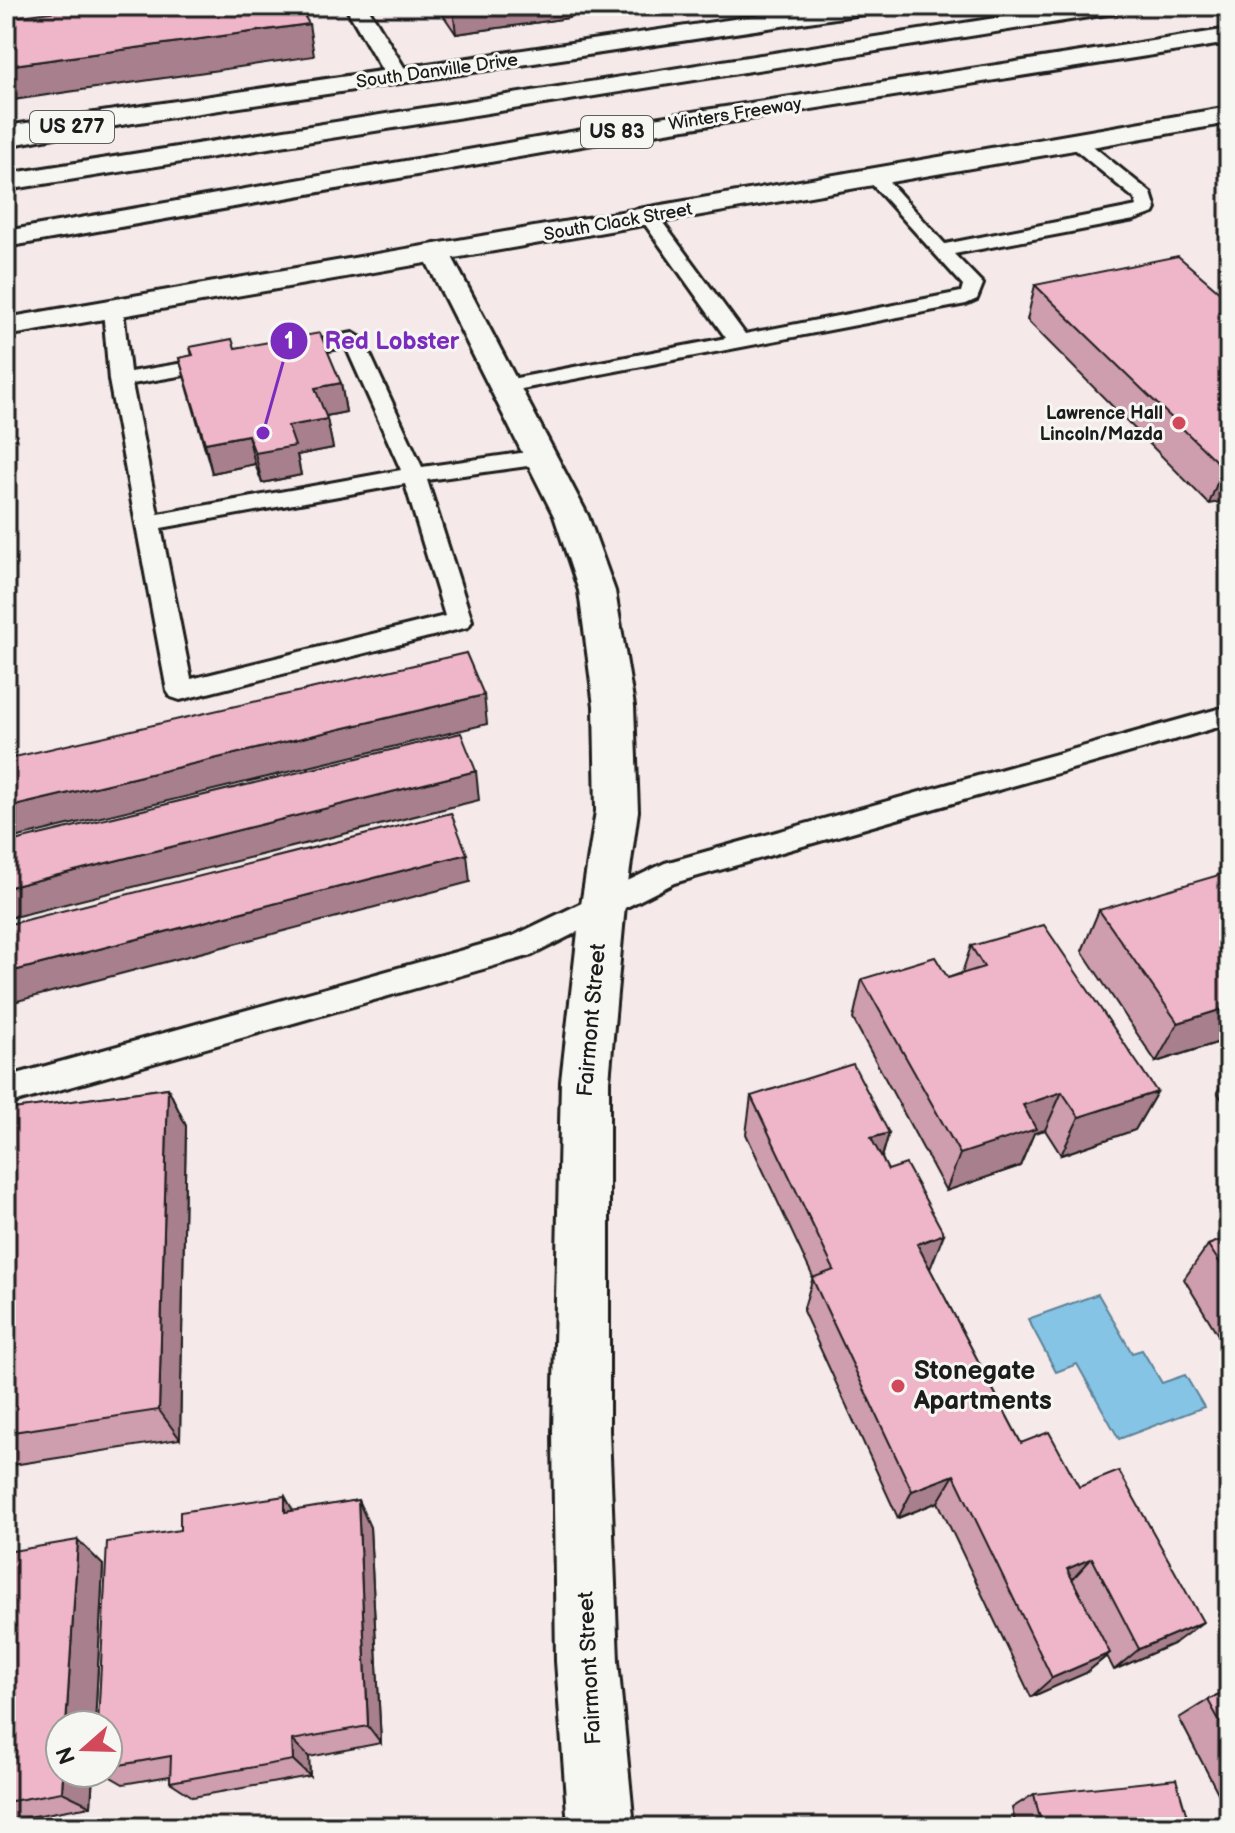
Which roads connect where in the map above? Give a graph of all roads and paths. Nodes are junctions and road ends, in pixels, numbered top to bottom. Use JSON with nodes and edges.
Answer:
{"nodes":[{"id":1,"x":356,"y":6,"type":"edge"},
{"id":2,"x":869,"y":6,"type":"edge"},
{"id":3,"x":1114,"y":6,"type":"edge"},
{"id":4,"x":1229,"y":36,"type":"edge"},
{"id":5,"x":398,"y":77,"type":"junction"},
{"id":6,"x":1229,"y":115,"type":"edge"},
{"id":7,"x":6,"y":136,"type":"edge"},
{"id":8,"x":1077,"y":142,"type":"junction"},
{"id":9,"x":875,"y":177,"type":"junction"},
{"id":10,"x":6,"y":182,"type":"edge"},
{"id":11,"x":648,"y":216,"type":"junction"},
{"id":12,"x":6,"y":239,"type":"edge"},
{"id":13,"x":940,"y":251,"type":"junction"},
{"id":14,"x":436,"y":253,"type":"junction"},
{"id":15,"x":113,"y":309,"type":"junction"},
{"id":16,"x":6,"y":327,"type":"edge"},
{"id":17,"x":740,"y":342,"type":"junction"},
{"id":18,"x":120,"y":380,"type":"junction"},
{"id":19,"x":506,"y":386,"type":"junction"},
{"id":20,"x":542,"y":457,"type":"junction"},
{"id":21,"x":414,"y":475,"type":"junction"},
{"id":22,"x":149,"y":523,"type":"junction"},
{"id":23,"x":1229,"y":715,"type":"edge"},
{"id":24,"x":603,"y":905,"type":"junction"},
{"id":25,"x":6,"y":1091,"type":"edge"},
{"id":26,"x":601,"y":1827,"type":"edge"}],
"edges":[{"from":1,"to":5,"type":"main road"},
{"from":2,"to":5,"type":"main road","name":"South Danville Drive","number":"US 277"},
{"from":3,"to":10,"type":"main road","number":"US 83"},
{"from":4,"to":12,"type":"main road","name":"Winters Freeway","number":"US 83"},
{"from":5,"to":7,"type":"main road","name":"South Danville Drive","number":"US 277"},
{"from":6,"to":8,"type":"main road","name":"South Clack Street"},
{"from":8,"to":9,"type":"main road","name":"South Clack Street"},
{"from":8,"to":13,"type":"lane"},
{"from":9,"to":11,"type":"main road","name":"South Clack Street"},
{"from":9,"to":13,"type":"lane"},
{"from":11,"to":14,"type":"main road","name":"South Clack Street"},
{"from":11,"to":17,"type":"lane"},
{"from":13,"to":17,"type":"lane"},
{"from":14,"to":15,"type":"main road","name":"South Clack Street"},
{"from":14,"to":19,"type":"main road","name":"Fairmont Street"},
{"from":15,"to":16,"type":"main road","name":"South Clack Street"},
{"from":15,"to":18,"type":"lane"},
{"from":17,"to":19,"type":"lane"},
{"from":18,"to":21,"type":"lane"},
{"from":18,"to":22,"type":"lane"},
{"from":19,"to":20,"type":"main road","name":"Fairmont Street"},
{"from":20,"to":21,"type":"lane"},
{"from":20,"to":24,"type":"main road","name":"Fairmont Street"},
{"from":21,"to":22,"type":"lane"},
{"from":21,"to":22,"type":"lane"},
{"from":23,"to":24,"type":"lane"},
{"from":24,"to":25,"type":"lane"},
{"from":24,"to":26,"type":"main road","name":"Fairmont Street"}]}
